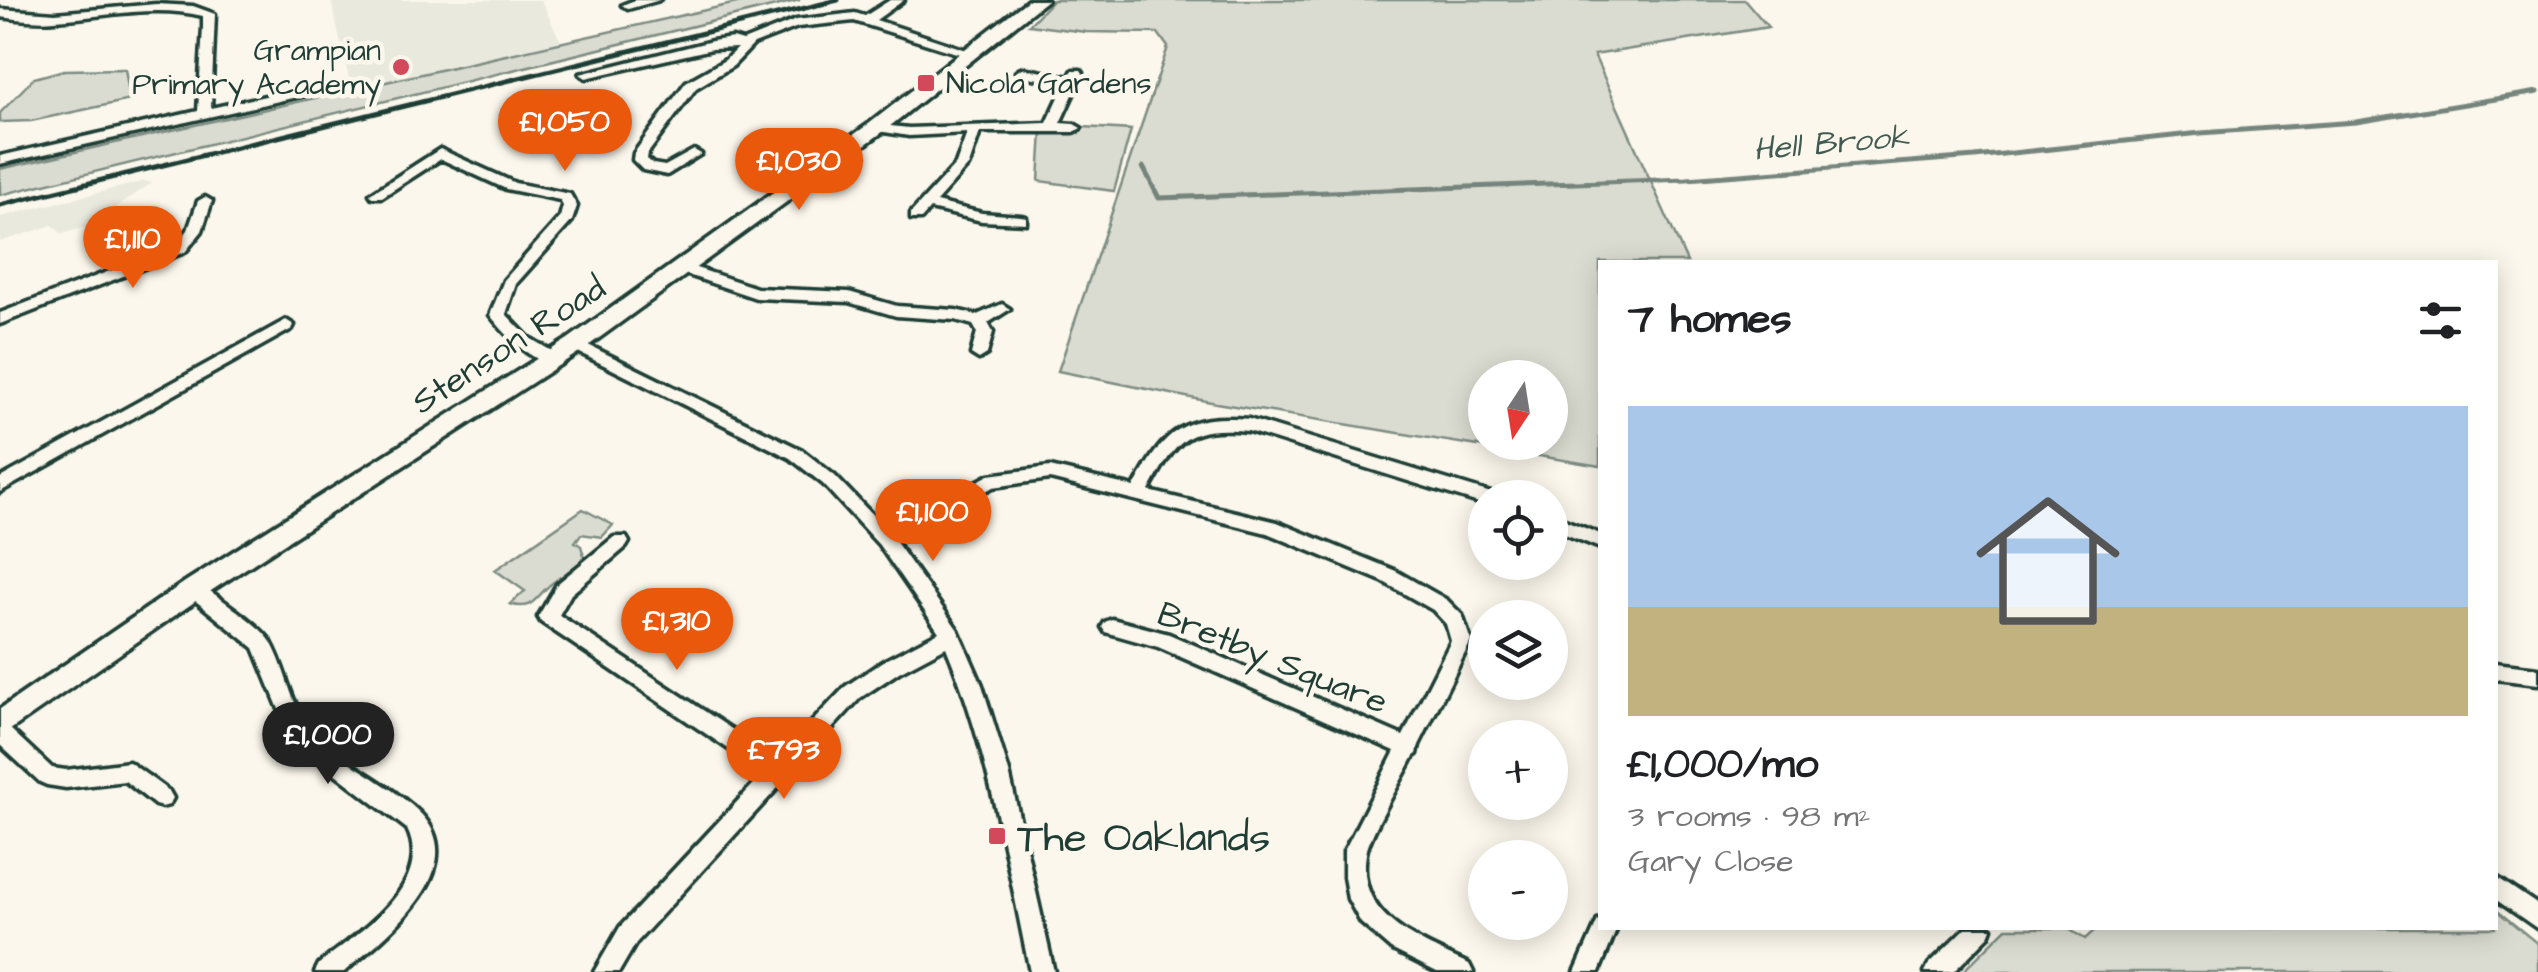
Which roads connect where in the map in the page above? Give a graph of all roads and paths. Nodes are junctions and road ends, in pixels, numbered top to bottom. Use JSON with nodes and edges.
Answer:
{"nodes":[{"id":1,"x":16,"y":0,"type":"edge"},
{"id":2,"x":654,"y":0,"type":"edge"},
{"id":3,"x":898,"y":0,"type":"edge"},
{"id":4,"x":1038,"y":0,"type":"edge"},
{"id":5,"x":628,"y":6,"type":"dead end"},
{"id":6,"x":0,"y":13,"type":"edge"},
{"id":7,"x":868,"y":20,"type":"junction"},
{"id":8,"x":744,"y":46,"type":"junction"},
{"id":9,"x":973,"y":54,"type":"junction"},
{"id":10,"x":1022,"y":72,"type":"dead end"},
{"id":11,"x":586,"y":74,"type":"dead end"},
{"id":12,"x":310,"y":90,"type":"dead end"},
{"id":13,"x":896,"y":113,"type":"junction"},
{"id":14,"x":205,"y":114,"type":"junction"},
{"id":15,"x":878,"y":127,"type":"junction"},
{"id":16,"x":1052,"y":127,"type":"junction"},
{"id":17,"x":975,"y":128,"type":"junction"},
{"id":18,"x":1074,"y":128,"type":"dead end"},
{"id":19,"x":943,"y":129,"type":"junction"},
{"id":20,"x":694,"y":154,"type":"dead end"},
{"id":21,"x":0,"y":160,"type":"edge"},
{"id":22,"x":377,"y":194,"type":"dead end"},
{"id":23,"x":205,"y":201,"type":"dead end"},
{"id":24,"x":930,"y":205,"type":"junction"},
{"id":25,"x":916,"y":216,"type":"dead end"},
{"id":26,"x":1021,"y":221,"type":"dead end"},
{"id":27,"x":681,"y":268,"type":"junction"},
{"id":28,"x":1002,"y":309,"type":"dead end"},
{"id":29,"x":0,"y":319,"type":"edge"},
{"id":30,"x":979,"y":322,"type":"junction"},
{"id":31,"x":286,"y":325,"type":"dead end"},
{"id":32,"x":576,"y":344,"type":"junction"},
{"id":33,"x":979,"y":354,"type":"dead end"},
{"id":34,"x":554,"y":360,"type":"junction"},
{"id":35,"x":0,"y":486,"type":"edge"},
{"id":36,"x":1139,"y":493,"type":"junction"},
{"id":37,"x":1468,"y":493,"type":"edge"},
{"id":38,"x":1568,"y":528,"type":"edge"},
{"id":39,"x":884,"y":540,"type":"junction"},
{"id":40,"x":1598,"y":540,"type":"edge"},
{"id":41,"x":620,"y":542,"type":"dead end"},
{"id":42,"x":194,"y":589,"type":"junction"},
{"id":43,"x":1112,"y":626,"type":"dead end"},
{"id":44,"x":951,"y":636,"type":"junction"},
{"id":45,"x":2498,"y":671,"type":"edge"},
{"id":46,"x":2538,"y":676,"type":"edge"},
{"id":47,"x":0,"y":729,"type":"edge"},
{"id":48,"x":1410,"y":748,"type":"junction"},
{"id":49,"x":778,"y":771,"type":"junction"},
{"id":50,"x":162,"y":798,"type":"dead end"},
{"id":51,"x":2498,"y":888,"type":"edge"},
{"id":52,"x":2538,"y":918,"type":"edge"},
{"id":53,"x":1605,"y":930,"type":"edge"},
{"id":54,"x":1979,"y":930,"type":"edge"},
{"id":55,"x":327,"y":972,"type":"edge"},
{"id":56,"x":606,"y":972,"type":"edge"},
{"id":57,"x":1042,"y":972,"type":"edge"},
{"id":58,"x":1461,"y":972,"type":"edge"},
{"id":59,"x":1587,"y":972,"type":"edge"},
{"id":60,"x":1938,"y":972,"type":"edge"}],
"edges":[{"from":1,"to":6,"type":"street"},
{"from":2,"to":5,"type":"street"},
{"from":3,"to":7,"type":"street"},
{"from":4,"to":9,"type":"street","name":"Stenson Road"},
{"from":6,"to":14,"type":"street"},
{"from":7,"to":8,"type":"street"},
{"from":7,"to":9,"type":"street"},
{"from":8,"to":11,"type":"street"},
{"from":8,"to":20,"type":"street"},
{"from":9,"to":13,"type":"street","name":"Stenson Road"},
{"from":10,"to":16,"type":"street"},
{"from":12,"to":14,"type":"street"},
{"from":13,"to":15,"type":"street","name":"Stenson Road"},
{"from":13,"to":19,"type":"street"},
{"from":14,"to":21,"type":"street"},
{"from":15,"to":19,"type":"street"},
{"from":15,"to":27,"type":"street","name":"Stenson Road"},
{"from":16,"to":17,"type":"street"},
{"from":16,"to":18,"type":"street"},
{"from":17,"to":19,"type":"street"},
{"from":17,"to":24,"type":"street"},
{"from":22,"to":34,"type":"street"},
{"from":23,"to":29,"type":"street"},
{"from":24,"to":25,"type":"street"},
{"from":24,"to":26,"type":"street"},
{"from":27,"to":30,"type":"street"},
{"from":27,"to":32,"type":"street","name":"Stenson Road"},
{"from":28,"to":30,"type":"street"},
{"from":30,"to":33,"type":"street"},
{"from":31,"to":35,"type":"street"},
{"from":32,"to":34,"type":"street","name":"Stenson Road"},
{"from":32,"to":39,"type":"street"},
{"from":34,"to":42,"type":"street","name":"Stenson Road"},
{"from":36,"to":37,"type":"street"},
{"from":36,"to":39,"type":"street"},
{"from":36,"to":48,"type":"street"},
{"from":38,"to":40,"type":"street"},
{"from":39,"to":44,"type":"street"},
{"from":41,"to":49,"type":"street"},
{"from":42,"to":47,"type":"street","name":"Stenson Road"},
{"from":42,"to":55,"type":"street"},
{"from":43,"to":48,"type":"street","name":"Bretby Square"},
{"from":44,"to":49,"type":"street"},
{"from":44,"to":57,"type":"street"},
{"from":45,"to":46,"type":"street"},
{"from":47,"to":50,"type":"street"},
{"from":48,"to":58,"type":"street"},
{"from":49,"to":56,"type":"street"},
{"from":51,"to":52,"type":"street"},
{"from":53,"to":59,"type":"street"},
{"from":54,"to":60,"type":"street"}]}
